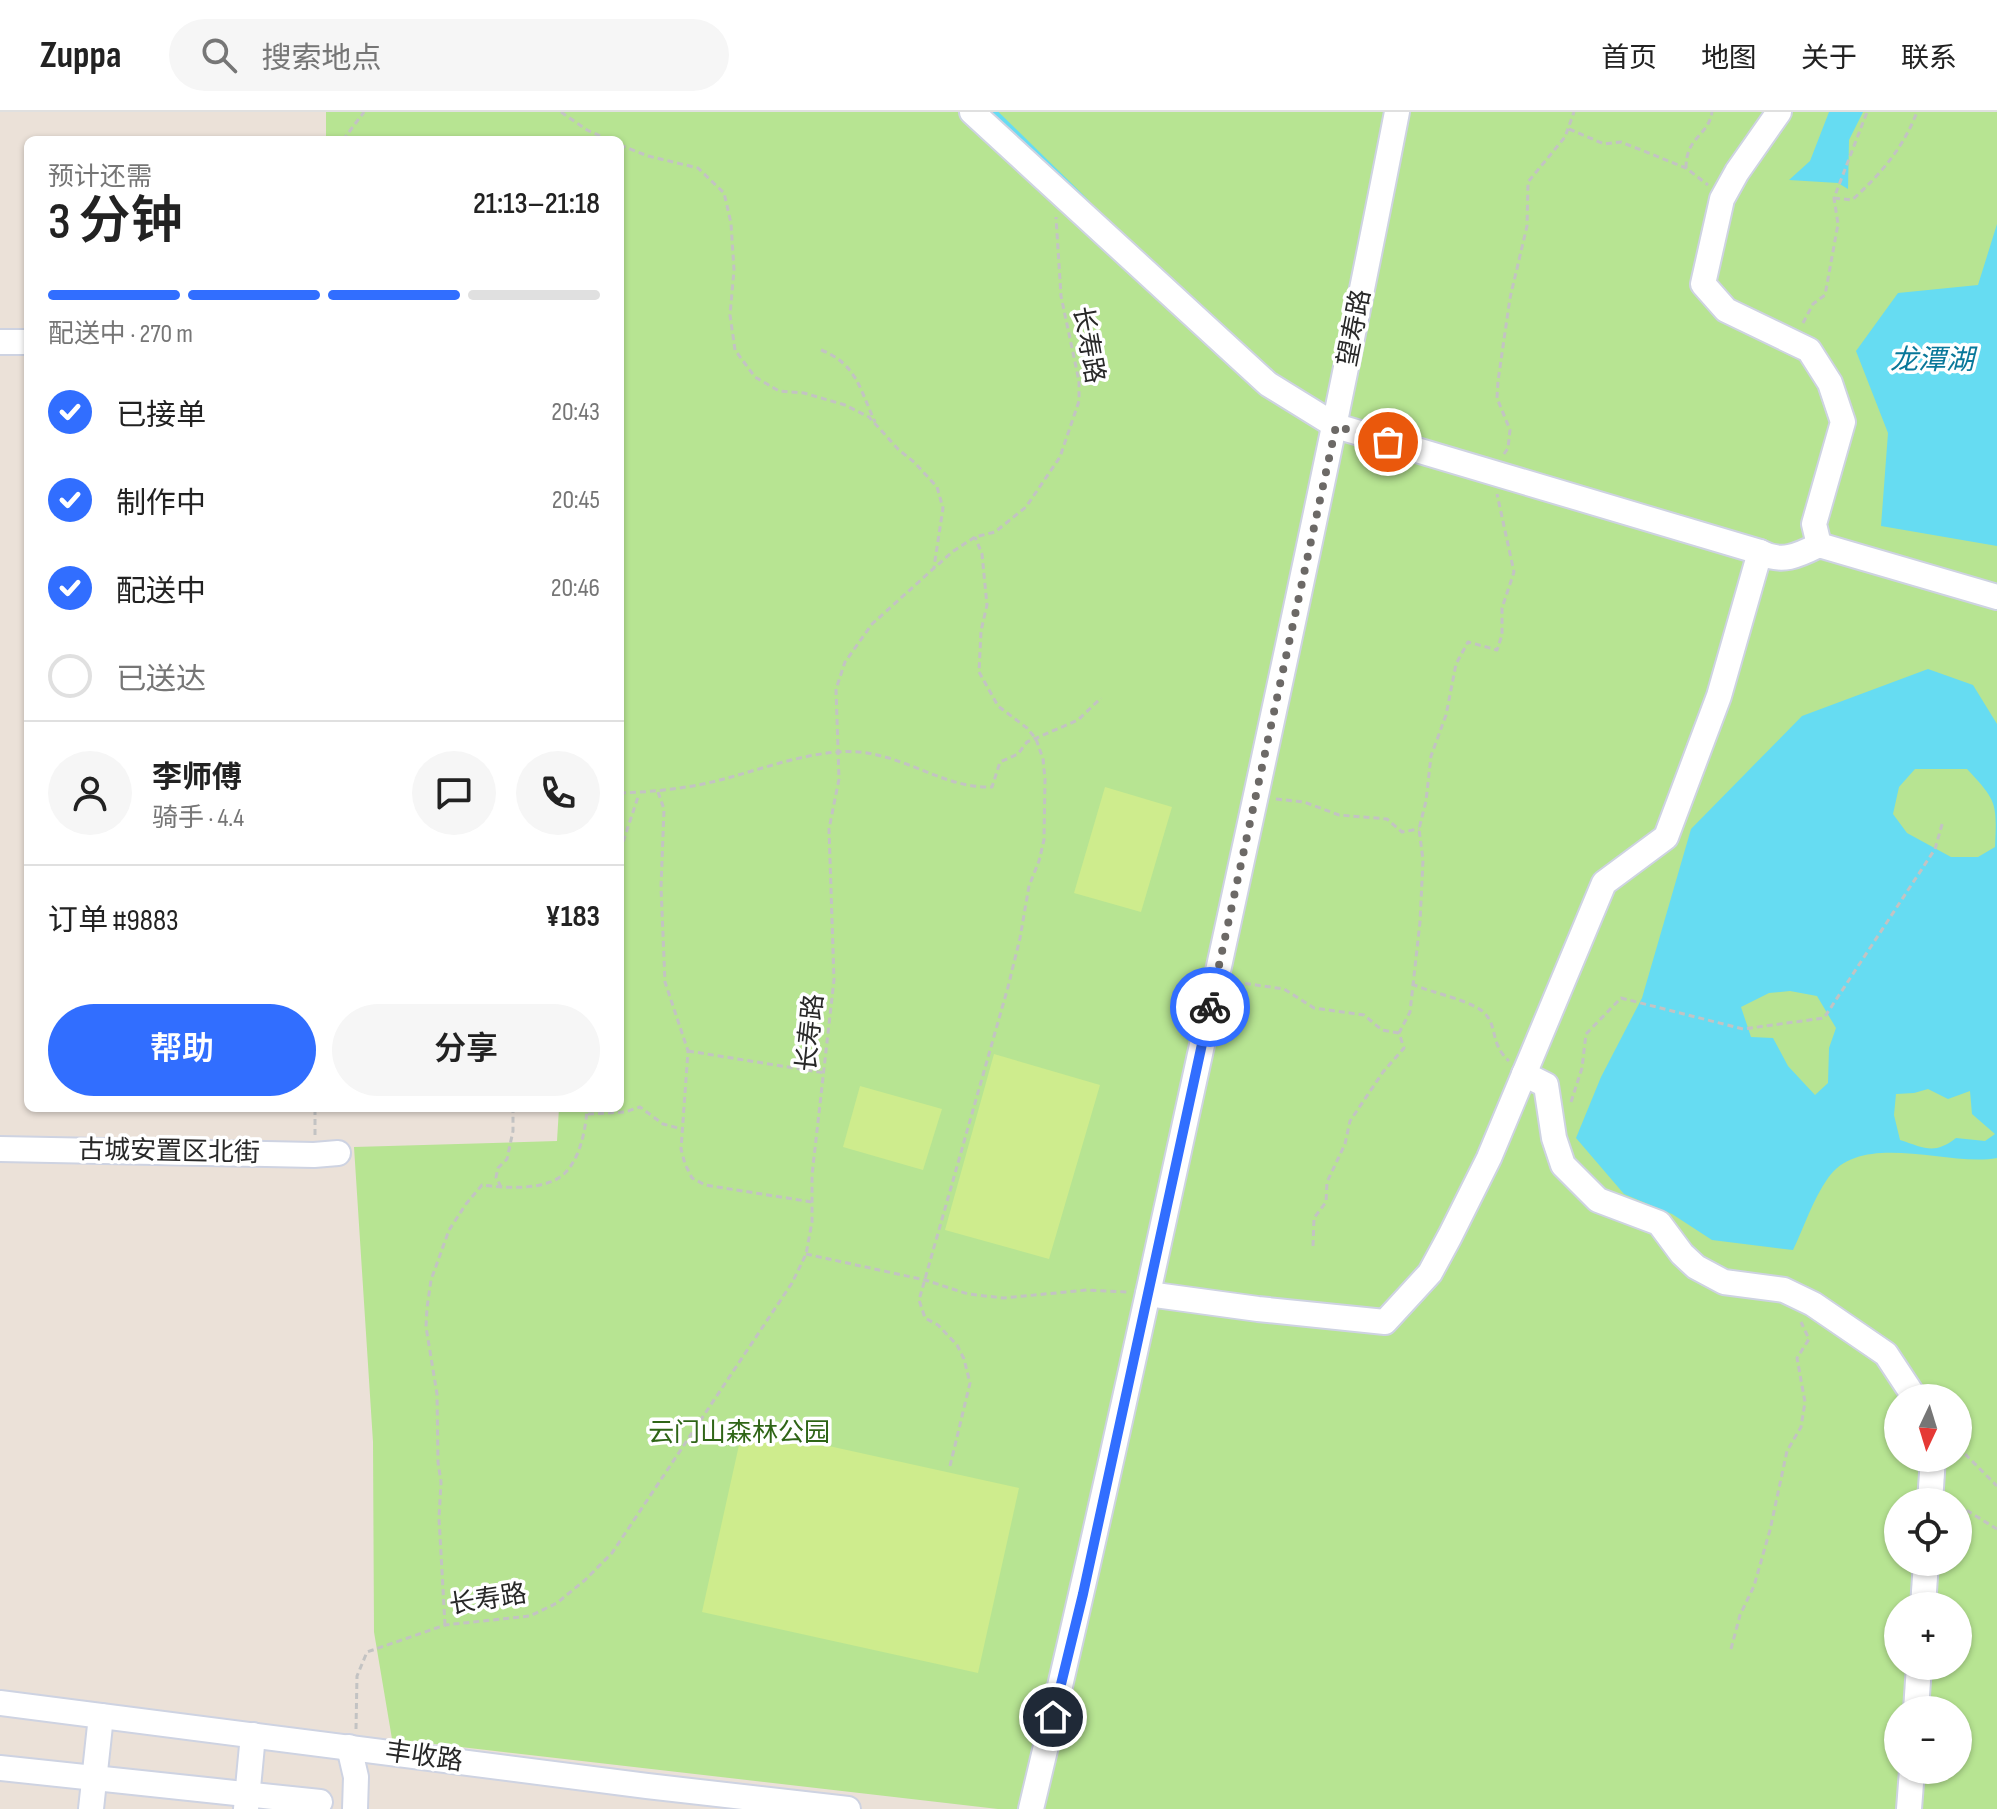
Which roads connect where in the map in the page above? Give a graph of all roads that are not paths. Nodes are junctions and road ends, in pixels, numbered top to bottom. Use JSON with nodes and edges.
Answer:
{"nodes":[{"id":1,"x":972,"y":112,"type":"edge"},
{"id":2,"x":1397,"y":112,"type":"edge"},
{"id":3,"x":1779,"y":112,"type":"edge"},
{"id":4,"x":0,"y":342,"type":"edge"},
{"id":5,"x":24,"y":342,"type":"edge"},
{"id":6,"x":1336,"y":426,"type":"junction"},
{"id":7,"x":1819,"y":545,"type":"junction"},
{"id":8,"x":1760,"y":552,"type":"junction"},
{"id":9,"x":1997,"y":597,"type":"edge"},
{"id":10,"x":1524,"y":1074,"type":"junction"},
{"id":11,"x":0,"y":1149,"type":"edge"},
{"id":12,"x":326,"y":1154,"type":"road end"},
{"id":13,"x":1148,"y":1294,"type":"junction"},
{"id":14,"x":1906,"y":1384,"type":"edge"},
{"id":15,"x":0,"y":1703,"type":"edge"},
{"id":16,"x":101,"y":1716,"type":"junction"},
{"id":17,"x":253,"y":1735,"type":"junction"},
{"id":18,"x":349,"y":1747,"type":"junction"},
{"id":19,"x":0,"y":1768,"type":"edge"},
{"id":20,"x":1911,"y":1784,"type":"edge"},
{"id":21,"x":645,"y":1798,"type":"edge"},
{"id":22,"x":320,"y":1802,"type":"dead end"},
{"id":23,"x":91,"y":1809,"type":"edge"},
{"id":24,"x":246,"y":1809,"type":"edge"},
{"id":25,"x":355,"y":1809,"type":"edge"},
{"id":26,"x":848,"y":1809,"type":"edge"},
{"id":27,"x":1031,"y":1809,"type":"edge"},
{"id":28,"x":1909,"y":1809,"type":"edge"}],
"edges":[{"from":1,"to":6,"type":"street"},
{"from":2,"to":6,"type":"street","name":"望寿路"},
{"from":3,"to":7,"type":"street"},
{"from":4,"to":5,"type":"street"},
{"from":6,"to":8,"type":"street"},
{"from":6,"to":13,"type":"street","name":"望寿路"},
{"from":7,"to":8,"type":"street"},
{"from":7,"to":9,"type":"street"},
{"from":8,"to":10,"type":"street"},
{"from":10,"to":13,"type":"street"},
{"from":10,"to":14,"type":"street"},
{"from":11,"to":12,"type":"street","name":"古城安置区北街"},
{"from":13,"to":27,"type":"street","name":"望寿路"},
{"from":15,"to":16,"type":"street","name":"丰收路"},
{"from":16,"to":17,"type":"street","name":"丰收路"},
{"from":16,"to":23,"type":"street"},
{"from":17,"to":18,"type":"street","name":"丰收路"},
{"from":17,"to":24,"type":"street"},
{"from":18,"to":21,"type":"street","name":"丰收路"},
{"from":18,"to":25,"type":"street"},
{"from":19,"to":22,"type":"street"},
{"from":20,"to":28,"type":"street"},
{"from":21,"to":26,"type":"street","name":"丰收路"}]}
